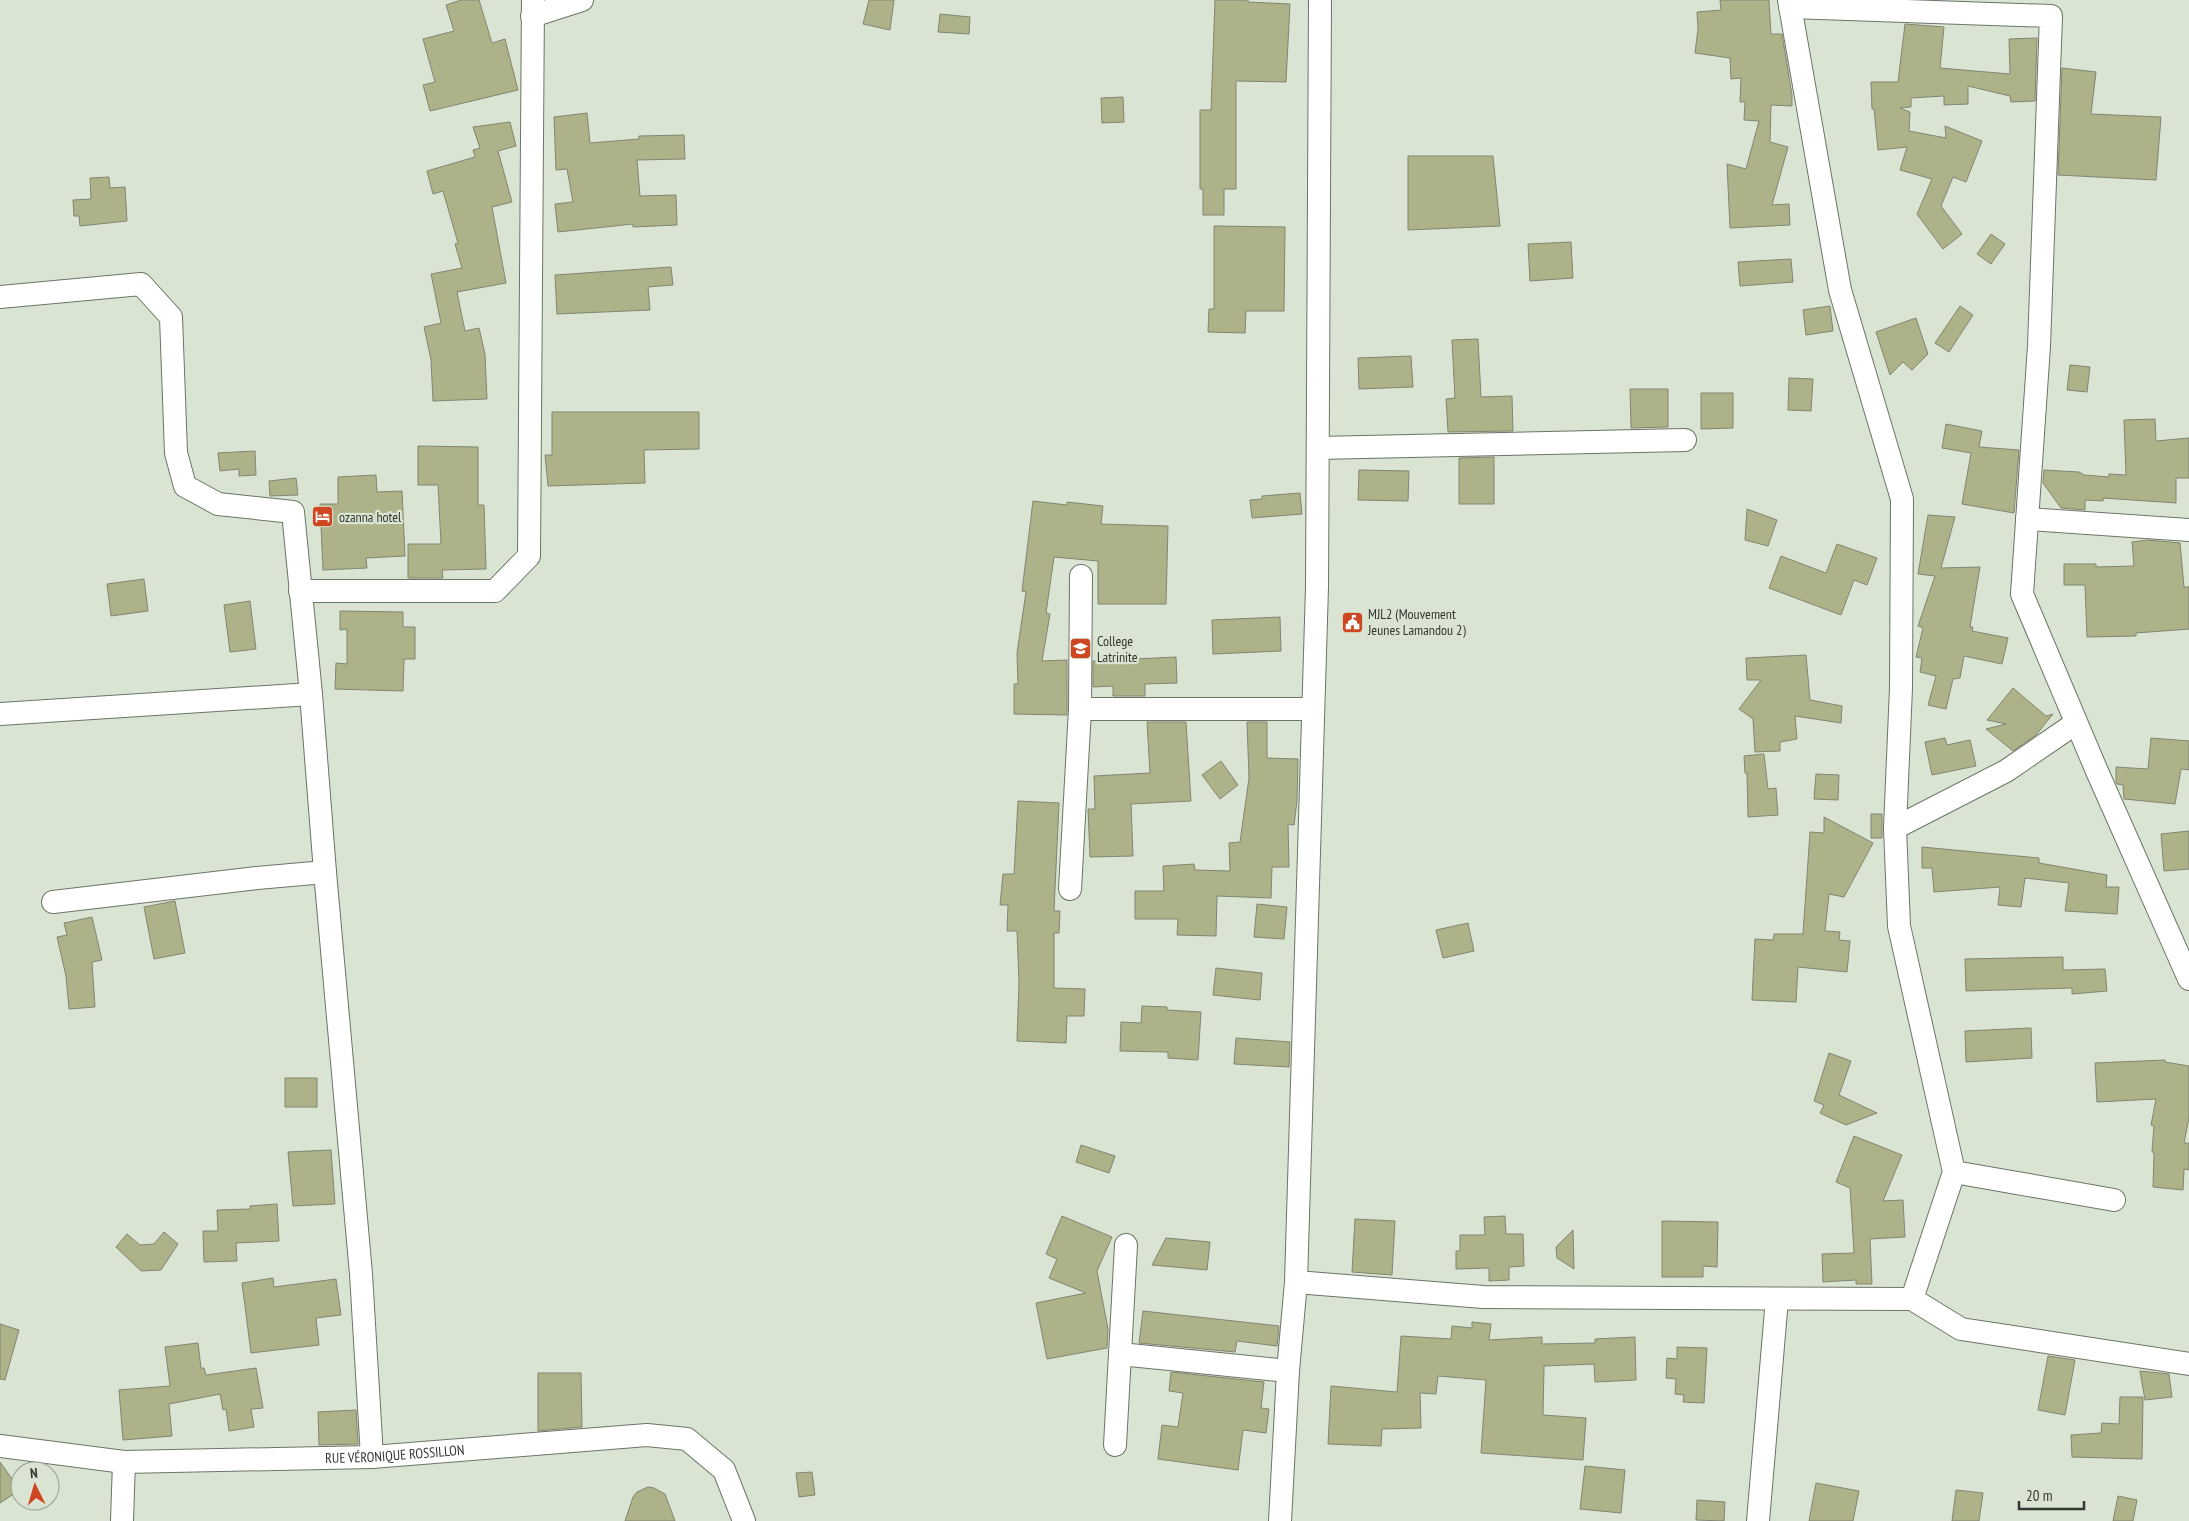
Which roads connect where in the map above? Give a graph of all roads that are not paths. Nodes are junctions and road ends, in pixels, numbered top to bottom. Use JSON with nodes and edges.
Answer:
{"nodes":[{"id":1,"x":582,"y":0,"type":"edge"},
{"id":2,"x":1320,"y":0,"type":"edge"},
{"id":3,"x":1790,"y":3,"type":"edge"},
{"id":4,"x":533,"y":8,"type":"edge"},
{"id":5,"x":0,"y":297,"type":"edge"},
{"id":6,"x":1685,"y":440,"type":"dead end"},
{"id":7,"x":1318,"y":448,"type":"junction"},
{"id":8,"x":2027,"y":519,"type":"junction"},
{"id":9,"x":2189,"y":530,"type":"edge"},
{"id":10,"x":1081,"y":576,"type":"dead end"},
{"id":11,"x":300,"y":591,"type":"junction"},
{"id":12,"x":311,"y":694,"type":"junction"},
{"id":13,"x":1080,"y":709,"type":"junction"},
{"id":14,"x":1313,"y":709,"type":"junction"},
{"id":15,"x":0,"y":714,"type":"edge"},
{"id":16,"x":2076,"y":723,"type":"junction"},
{"id":17,"x":1895,"y":828,"type":"junction"},
{"id":18,"x":325,"y":872,"type":"junction"},
{"id":19,"x":1070,"y":889,"type":"dead end"},
{"id":20,"x":53,"y":902,"type":"dead end"},
{"id":21,"x":2189,"y":979,"type":"edge"},
{"id":22,"x":1954,"y":1172,"type":"junction"},
{"id":23,"x":2114,"y":1200,"type":"dead end"},
{"id":24,"x":1126,"y":1245,"type":"dead end"},
{"id":25,"x":1296,"y":1282,"type":"junction"},
{"id":26,"x":1777,"y":1299,"type":"junction"},
{"id":27,"x":1912,"y":1299,"type":"junction"},
{"id":28,"x":1120,"y":1354,"type":"junction"},
{"id":29,"x":2189,"y":1364,"type":"edge"},
{"id":30,"x":1288,"y":1371,"type":"junction"},
{"id":31,"x":1114,"y":1445,"type":"dead end"},
{"id":32,"x":0,"y":1446,"type":"edge"},
{"id":33,"x":372,"y":1457,"type":"junction"},
{"id":34,"x":124,"y":1462,"type":"junction"},
{"id":35,"x":122,"y":1521,"type":"edge"},
{"id":36,"x":744,"y":1521,"type":"edge"},
{"id":37,"x":1280,"y":1521,"type":"edge"},
{"id":38,"x":1758,"y":1521,"type":"edge"}],
"edges":[{"from":1,"to":4,"type":"street"},
{"from":2,"to":7,"type":"street"},
{"from":3,"to":8,"type":"street"},
{"from":3,"to":17,"type":"street"},
{"from":4,"to":11,"type":"street"},
{"from":5,"to":11,"type":"street"},
{"from":6,"to":7,"type":"street"},
{"from":7,"to":14,"type":"street"},
{"from":8,"to":9,"type":"street"},
{"from":8,"to":16,"type":"street"},
{"from":10,"to":13,"type":"street"},
{"from":11,"to":12,"type":"street"},
{"from":12,"to":15,"type":"street"},
{"from":12,"to":18,"type":"street"},
{"from":13,"to":14,"type":"street"},
{"from":13,"to":19,"type":"street"},
{"from":14,"to":25,"type":"street"},
{"from":16,"to":17,"type":"street"},
{"from":16,"to":21,"type":"street"},
{"from":17,"to":22,"type":"street"},
{"from":18,"to":20,"type":"street"},
{"from":18,"to":33,"type":"street"},
{"from":22,"to":23,"type":"street"},
{"from":22,"to":27,"type":"street"},
{"from":24,"to":28,"type":"street"},
{"from":25,"to":26,"type":"street"},
{"from":25,"to":30,"type":"street"},
{"from":26,"to":27,"type":"street"},
{"from":26,"to":38,"type":"street"},
{"from":27,"to":29,"type":"street"},
{"from":28,"to":30,"type":"street"},
{"from":28,"to":31,"type":"street"},
{"from":30,"to":37,"type":"street"},
{"from":32,"to":34,"type":"street","name":"RUE VÉRONIQUE ROSSILLON"},
{"from":33,"to":34,"type":"street","name":"RUE VÉRONIQUE ROSSILLON"},
{"from":33,"to":36,"type":"street","name":"RUE VÉRONIQUE ROSSILLON"},
{"from":34,"to":35,"type":"street"}]}
